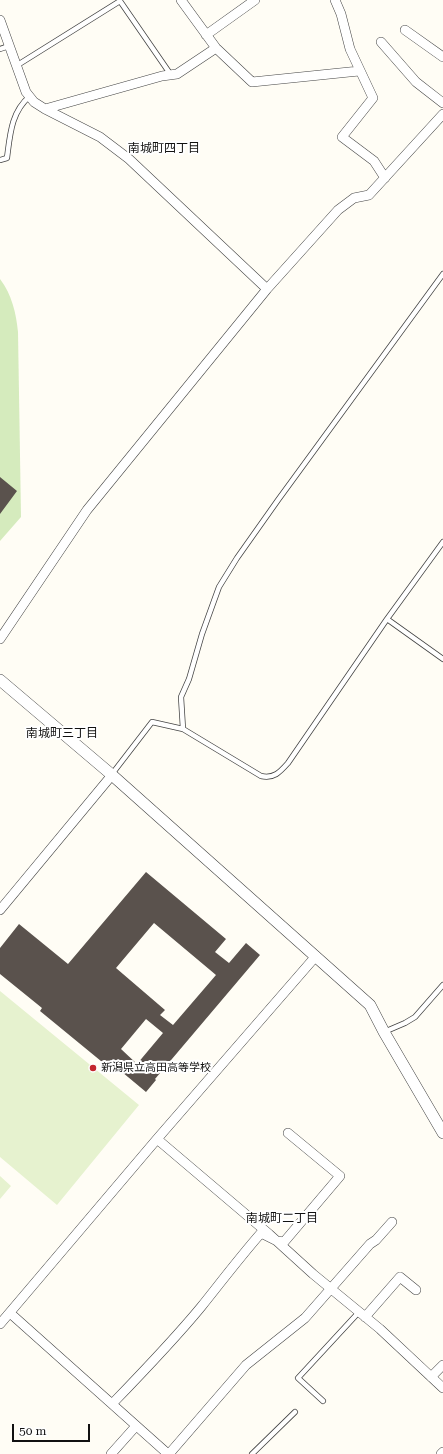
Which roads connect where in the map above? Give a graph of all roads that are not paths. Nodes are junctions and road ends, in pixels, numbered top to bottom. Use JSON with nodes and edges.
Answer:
{"nodes":[{"id":1,"x":180,"y":0,"type":"edge"},
{"id":2,"x":255,"y":0,"type":"edge"},
{"id":3,"x":335,"y":0,"type":"edge"},
{"id":4,"x":0,"y":20,"type":"edge"},
{"id":5,"x":405,"y":30,"type":"dead end"},
{"id":6,"x":206,"y":35,"type":"junction"},
{"id":7,"x":381,"y":42,"type":"dead end"},
{"id":8,"x":4,"y":48,"type":"edge"},
{"id":9,"x":216,"y":48,"type":"junction"},
{"id":10,"x":443,"y":57,"type":"edge"},
{"id":11,"x":16,"y":66,"type":"junction"},
{"id":12,"x":359,"y":70,"type":"junction"},
{"id":13,"x":171,"y":75,"type":"junction"},
{"id":14,"x":30,"y":96,"type":"junction"},
{"id":15,"x":443,"y":103,"type":"edge"},
{"id":16,"x":45,"y":109,"type":"junction"},
{"id":17,"x":442,"y":117,"type":"edge"},
{"id":18,"x":0,"y":160,"type":"edge"},
{"id":19,"x":385,"y":178,"type":"junction"},
{"id":20,"x":443,"y":274,"type":"edge"},
{"id":21,"x":266,"y":289,"type":"junction"},
{"id":22,"x":443,"y":542,"type":"edge"},
{"id":23,"x":387,"y":618,"type":"junction"},
{"id":24,"x":0,"y":639,"type":"edge"},
{"id":25,"x":443,"y":659,"type":"edge"},
{"id":26,"x":0,"y":680,"type":"edge"},
{"id":27,"x":183,"y":729,"type":"junction"},
{"id":28,"x":112,"y":775,"type":"junction"},
{"id":29,"x":0,"y":910,"type":"edge"},
{"id":30,"x":316,"y":956,"type":"junction"},
{"id":31,"x":443,"y":985,"type":"edge"},
{"id":32,"x":384,"y":1032,"type":"junction"},
{"id":33,"x":288,"y":1132,"type":"dead end"},
{"id":34,"x":443,"y":1133,"type":"edge"},
{"id":35,"x":157,"y":1139,"type":"junction"},
{"id":36,"x":392,"y":1222,"type":"dead end"},
{"id":37,"x":277,"y":1241,"type":"junction"},
{"id":38,"x":331,"y":1288,"type":"junction"},
{"id":39,"x":416,"y":1290,"type":"dead end"},
{"id":40,"x":10,"y":1313,"type":"junction"},
{"id":41,"x":362,"y":1314,"type":"junction"},
{"id":42,"x":0,"y":1324,"type":"edge"},
{"id":43,"x":443,"y":1365,"type":"edge"},
{"id":44,"x":432,"y":1377,"type":"junction"},
{"id":45,"x":443,"y":1388,"type":"edge"},
{"id":46,"x":323,"y":1401,"type":"dead end"},
{"id":47,"x":112,"y":1404,"type":"junction"},
{"id":48,"x":295,"y":1412,"type":"dead end"},
{"id":49,"x":136,"y":1426,"type":"junction"},
{"id":50,"x":111,"y":1454,"type":"edge"},
{"id":51,"x":169,"y":1454,"type":"edge"},
{"id":52,"x":252,"y":1454,"type":"edge"}],
"edges":[{"from":1,"to":6,"type":"street"},
{"from":2,"to":6,"type":"street"},
{"from":3,"to":12,"type":"street"},
{"from":4,"to":8,"type":"street"},
{"from":5,"to":10,"type":"street"},
{"from":6,"to":9,"type":"street"},
{"from":7,"to":15,"type":"street"},
{"from":8,"to":11,"type":"street"},
{"from":9,"to":12,"type":"street"},
{"from":9,"to":13,"type":"street"},
{"from":11,"to":13,"type":"lane"},
{"from":11,"to":14,"type":"street"},
{"from":12,"to":19,"type":"street"},
{"from":13,"to":16,"type":"street"},
{"from":14,"to":16,"type":"street"},
{"from":14,"to":18,"type":"lane"},
{"from":16,"to":21,"type":"street"},
{"from":17,"to":19,"type":"street"},
{"from":19,"to":21,"type":"street"},
{"from":20,"to":27,"type":"lane"},
{"from":21,"to":24,"type":"street"},
{"from":22,"to":23,"type":"lane"},
{"from":23,"to":25,"type":"lane"},
{"from":23,"to":27,"type":"lane"},
{"from":26,"to":28,"type":"street"},
{"from":27,"to":28,"type":"lane"},
{"from":28,"to":29,"type":"street"},
{"from":28,"to":30,"type":"street"},
{"from":30,"to":32,"type":"street"},
{"from":30,"to":35,"type":"street"},
{"from":31,"to":32,"type":"lane"},
{"from":32,"to":34,"type":"street"},
{"from":33,"to":37,"type":"street"},
{"from":35,"to":37,"type":"street"},
{"from":35,"to":40,"type":"street"},
{"from":36,"to":38,"type":"street"},
{"from":37,"to":38,"type":"street"},
{"from":37,"to":47,"type":"street"},
{"from":38,"to":41,"type":"street"},
{"from":38,"to":51,"type":"street"},
{"from":39,"to":41,"type":"street"},
{"from":40,"to":42,"type":"street"},
{"from":40,"to":47,"type":"street"},
{"from":41,"to":44,"type":"street"},
{"from":41,"to":46,"type":"lane"},
{"from":43,"to":44,"type":"street"},
{"from":44,"to":45,"type":"street"},
{"from":47,"to":49,"type":"street"},
{"from":48,"to":52,"type":"lane"},
{"from":49,"to":50,"type":"street"},
{"from":49,"to":51,"type":"street"}]}
